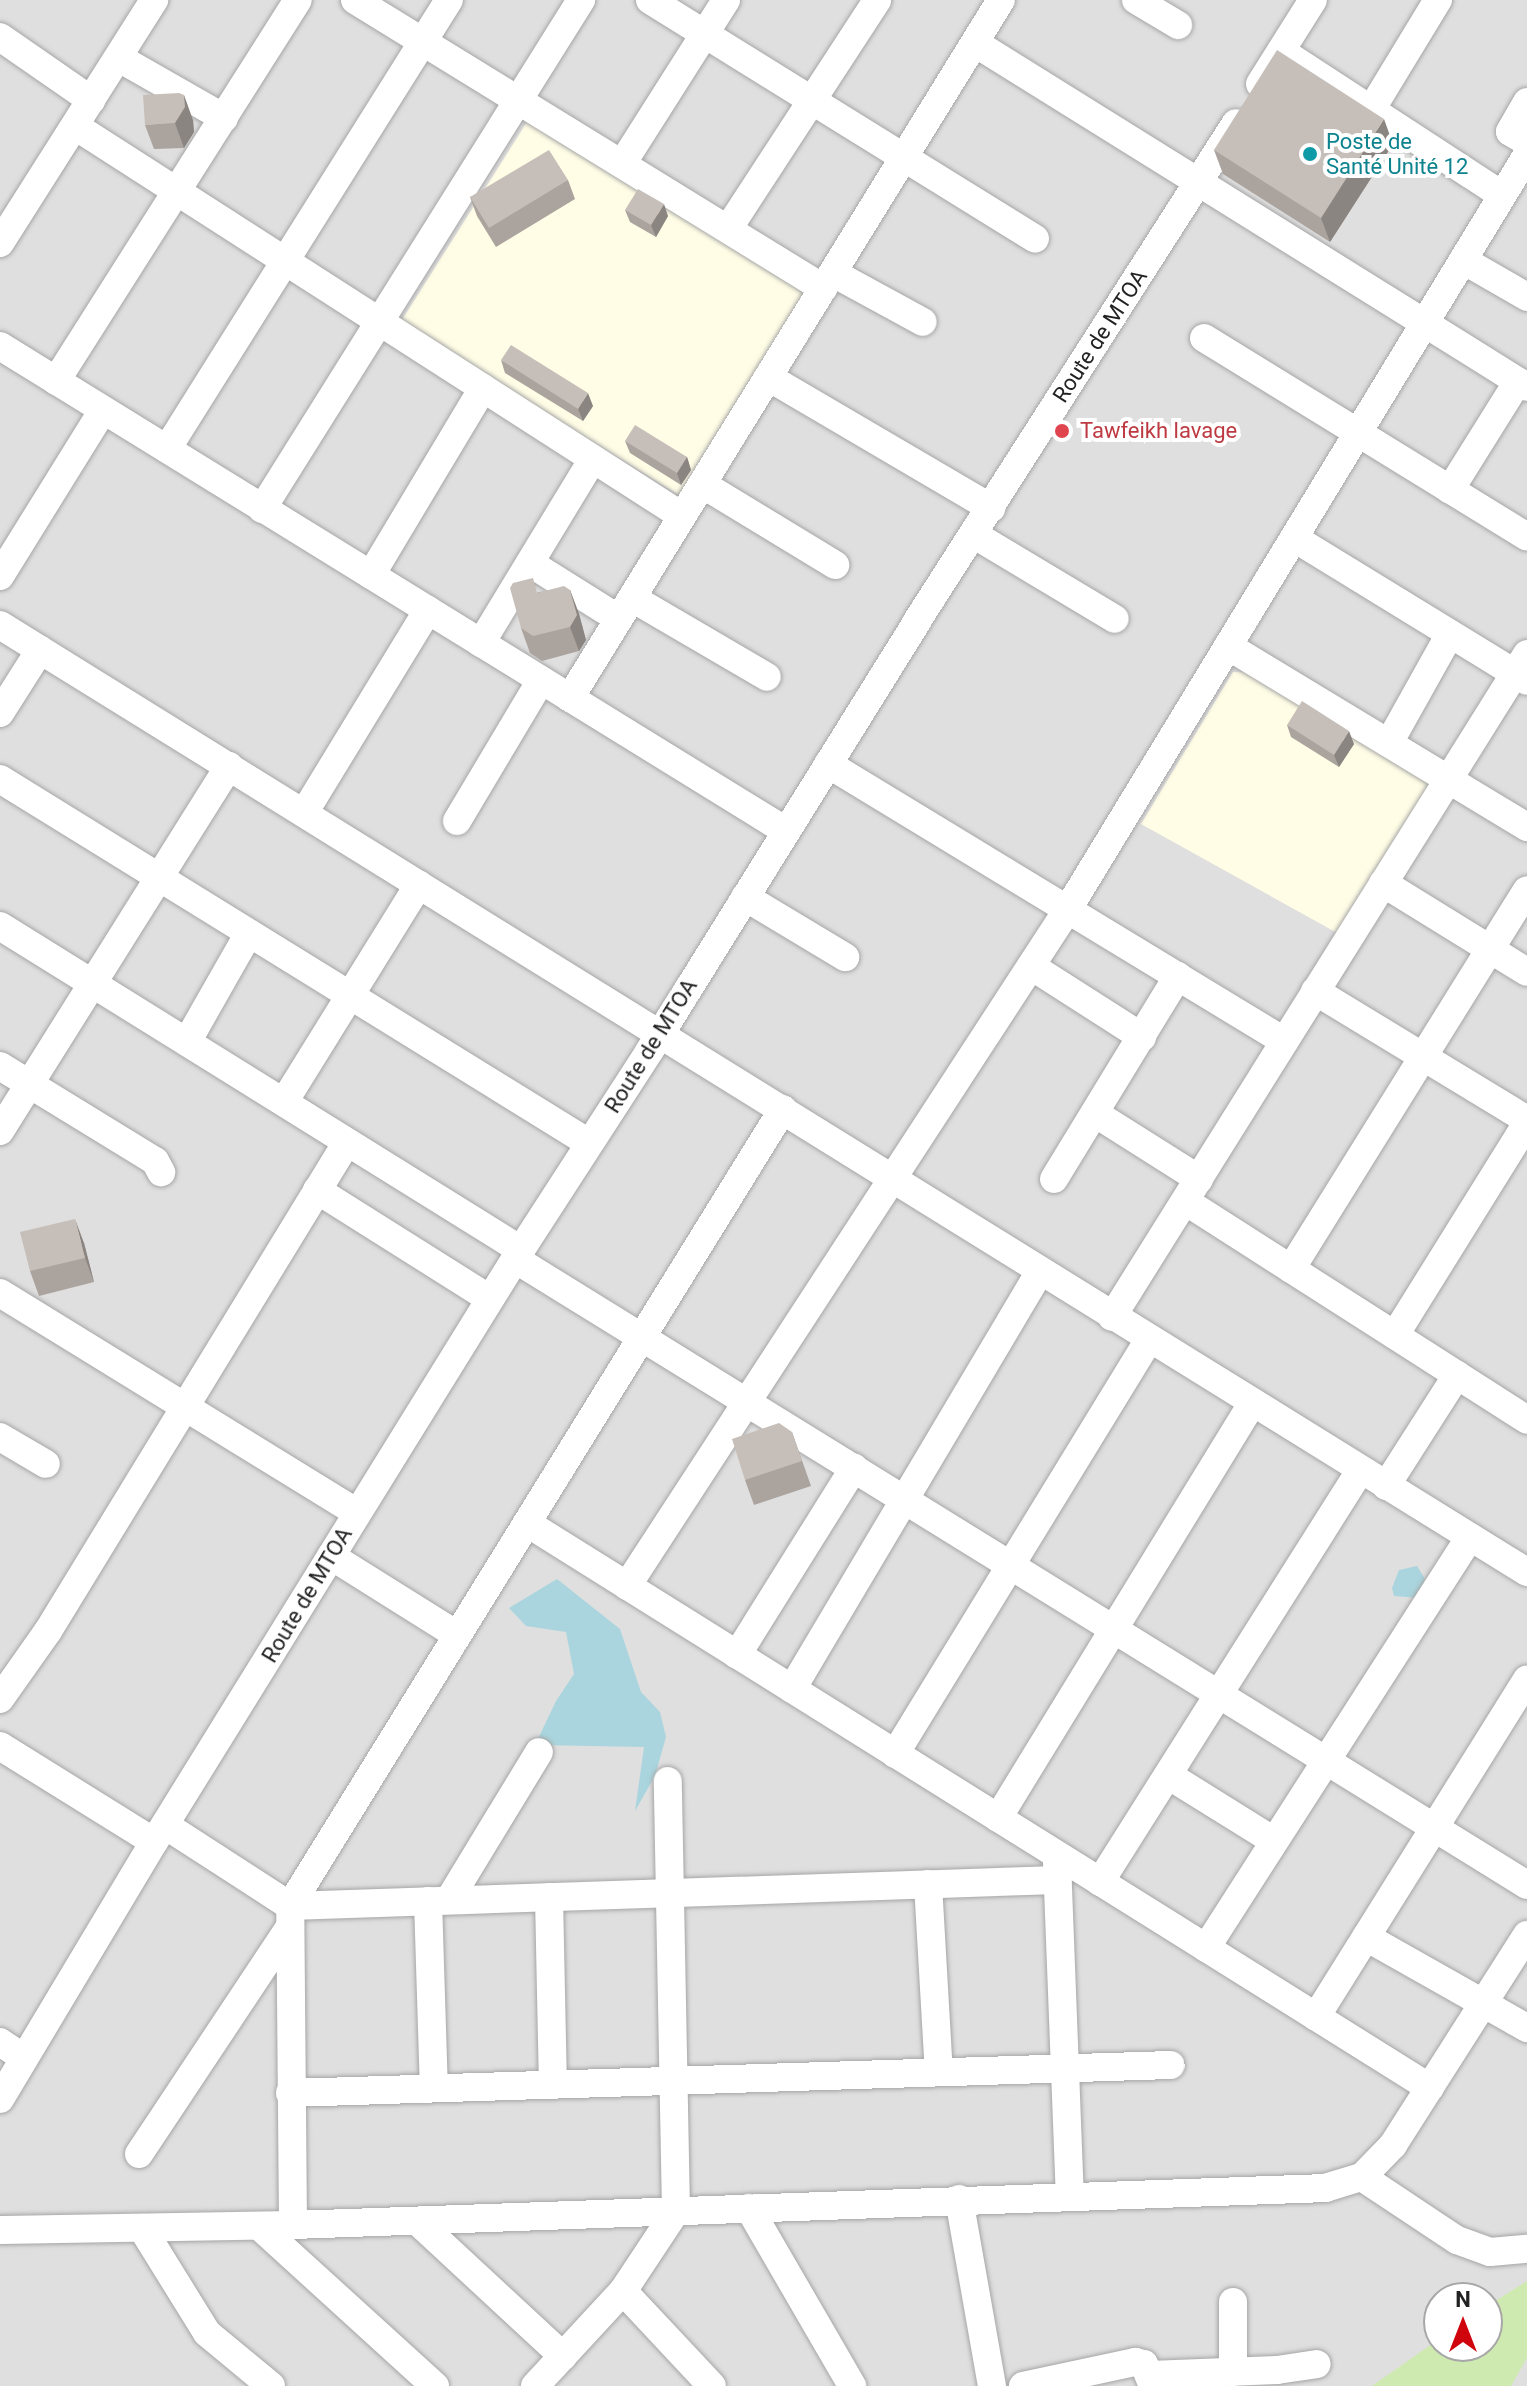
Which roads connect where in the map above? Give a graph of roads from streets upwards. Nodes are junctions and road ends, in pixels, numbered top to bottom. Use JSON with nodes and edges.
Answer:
{"nodes":[{"id":1,"x":154,"y":0,"type":"edge"},
{"id":2,"x":298,"y":0,"type":"edge"},
{"id":3,"x":355,"y":0,"type":"edge"},
{"id":4,"x":449,"y":0,"type":"edge"},
{"id":5,"x":581,"y":0,"type":"edge"},
{"id":6,"x":650,"y":0,"type":"edge"},
{"id":7,"x":726,"y":0,"type":"edge"},
{"id":8,"x":877,"y":0,"type":"edge"},
{"id":9,"x":1001,"y":0,"type":"edge"},
{"id":10,"x":1136,"y":0,"type":"edge"},
{"id":11,"x":1313,"y":0,"type":"edge"},
{"id":12,"x":1438,"y":0,"type":"edge"},
{"id":13,"x":1178,"y":25,"type":"dead end"},
{"id":14,"x":704,"y":34,"type":"junction"},
{"id":15,"x":0,"y":37,"type":"edge"},
{"id":16,"x":423,"y":42,"type":"junction"},
{"id":17,"x":975,"y":43,"type":"junction"},
{"id":18,"x":1281,"y":51,"type":"junction"},
{"id":19,"x":119,"y":58,"type":"junction"},
{"id":20,"x":91,"y":100,"type":"junction"},
{"id":21,"x":518,"y":100,"type":"junction"},
{"id":22,"x":812,"y":100,"type":"junction"},
{"id":23,"x":1527,"y":102,"type":"edge"},
{"id":24,"x":1371,"y":110,"type":"junction"},
{"id":25,"x":224,"y":118,"type":"junction"},
{"id":26,"x":75,"y":126,"type":"junction"},
{"id":27,"x":1527,"y":142,"type":"edge"},
{"id":28,"x":1527,"y":155,"type":"edge"},
{"id":29,"x":904,"y":157,"type":"junction"},
{"id":30,"x":622,"y":164,"type":"junction"},
{"id":31,"x":1199,"y":182,"type":"junction"},
{"id":32,"x":177,"y":191,"type":"junction"},
{"id":33,"x":1502,"y":195,"type":"junction"},
{"id":34,"x":10,"y":208,"type":"edge"},
{"id":35,"x":728,"y":229,"type":"junction"},
{"id":36,"x":1035,"y":239,"type":"dead end"},
{"id":37,"x":0,"y":243,"type":"edge"},
{"id":38,"x":1463,"y":260,"type":"junction"},
{"id":39,"x":286,"y":262,"type":"junction"},
{"id":40,"x":828,"y":280,"type":"junction"},
{"id":41,"x":1527,"y":297,"type":"edge"},
{"id":42,"x":380,"y":322,"type":"junction"},
{"id":43,"x":923,"y":322,"type":"dead end"},
{"id":44,"x":1425,"y":323,"type":"junction"},
{"id":45,"x":1204,"y":338,"type":"dead end"},
{"id":46,"x":0,"y":346,"type":"edge"},
{"id":47,"x":768,"y":377,"type":"junction"},
{"id":48,"x":56,"y":381,"type":"junction"},
{"id":49,"x":1523,"y":384,"type":"edge"},
{"id":50,"x":483,"y":388,"type":"junction"},
{"id":51,"x":103,"y":410,"type":"junction"},
{"id":52,"x":1358,"y":433,"type":"junction"},
{"id":53,"x":167,"y":449,"type":"junction"},
{"id":54,"x":593,"y":459,"type":"junction"},
{"id":55,"x":702,"y":484,"type":"junction"},
{"id":56,"x":1450,"y":490,"type":"junction"},
{"id":57,"x":991,"y":508,"type":"junction"},
{"id":58,"x":262,"y":509,"type":"junction"},
{"id":59,"x":682,"y":516,"type":"junction"},
{"id":60,"x":973,"y":534,"type":"junction"},
{"id":61,"x":1527,"y":537,"type":"edge"},
{"id":62,"x":1294,"y":538,"type":"junction"},
{"id":63,"x":530,"y":563,"type":"junction"},
{"id":64,"x":835,"y":565,"type":"dead end"},
{"id":65,"x":371,"y":575,"type":"junction"},
{"id":66,"x":0,"y":576,"type":"edge"},
{"id":67,"x":625,"y":608,"type":"junction"},
{"id":68,"x":428,"y":610,"type":"junction"},
{"id":69,"x":1115,"y":619,"type":"dead end"},
{"id":70,"x":0,"y":625,"type":"edge"},
{"id":71,"x":1450,"y":634,"type":"junction"},
{"id":72,"x":481,"y":643,"type":"junction"},
{"id":73,"x":1228,"y":646,"type":"junction"},
{"id":74,"x":40,"y":650,"type":"junction"},
{"id":75,"x":1523,"y":669,"type":"edge"},
{"id":76,"x":767,"y":677,"type":"dead end"},
{"id":77,"x":541,"y":680,"type":"junction"},
{"id":78,"x":570,"y":698,"type":"junction"},
{"id":79,"x":0,"y":713,"type":"edge"},
{"id":80,"x":1389,"y":743,"type":"junction"},
{"id":81,"x":828,"y":764,"type":"junction"},
{"id":82,"x":229,"y":766,"type":"junction"},
{"id":83,"x":0,"y":779,"type":"edge"},
{"id":84,"x":1448,"y":779,"type":"junction"},
{"id":85,"x":304,"y":813,"type":"junction"},
{"id":86,"x":457,"y":821,"type":"dead end"},
{"id":87,"x":1527,"y":827,"type":"edge"},
{"id":88,"x":786,"y":831,"type":"junction"},
{"id":89,"x":158,"y":877,"type":"junction"},
{"id":90,"x":1383,"y":883,"type":"junction"},
{"id":91,"x":419,"y":884,"type":"junction"},
{"id":92,"x":1527,"y":890,"type":"edge"},
{"id":93,"x":745,"y":897,"type":"junction"},
{"id":94,"x":1068,"y":909,"type":"junction"},
{"id":95,"x":0,"y":926,"type":"edge"},
{"id":96,"x":249,"y":933,"type":"junction"},
{"id":97,"x":1490,"y":949,"type":"junction"},
{"id":98,"x":845,"y":957,"type":"dead end"},
{"id":99,"x":1031,"y":966,"type":"junction"},
{"id":100,"x":1527,"y":972,"type":"edge"},
{"id":101,"x":1178,"y":976,"type":"junction"},
{"id":102,"x":93,"y":984,"type":"junction"},
{"id":103,"x":1315,"y":991,"type":"junction"},
{"id":104,"x":350,"y":996,"type":"junction"},
{"id":105,"x":661,"y":1033,"type":"junction"},
{"id":106,"x":1142,"y":1037,"type":"junction"},
{"id":107,"x":1284,"y":1041,"type":"junction"},
{"id":108,"x":187,"y":1042,"type":"junction"},
{"id":109,"x":1423,"y":1057,"type":"junction"},
{"id":110,"x":0,"y":1066,"type":"edge"},
{"id":111,"x":29,"y":1084,"type":"junction"},
{"id":112,"x":284,"y":1102,"type":"junction"},
{"id":113,"x":783,"y":1109,"type":"junction"},
{"id":114,"x":1096,"y":1114,"type":"junction"},
{"id":115,"x":1527,"y":1121,"type":"edge"},
{"id":116,"x":0,"y":1131,"type":"edge"},
{"id":117,"x":347,"y":1142,"type":"junction"},
{"id":118,"x":589,"y":1143,"type":"junction"},
{"id":119,"x":161,"y":1172,"type":"dead end"},
{"id":120,"x":893,"y":1177,"type":"junction"},
{"id":121,"x":1054,"y":1179,"type":"dead end"},
{"id":122,"x":317,"y":1190,"type":"junction"},
{"id":123,"x":1192,"y":1190,"type":"junction"},
{"id":124,"x":518,"y":1254,"type":"junction"},
{"id":125,"x":1291,"y":1269,"type":"junction"},
{"id":126,"x":1040,"y":1272,"type":"junction"},
{"id":127,"x":0,"y":1293,"type":"edge"},
{"id":128,"x":490,"y":1299,"type":"junction"},
{"id":129,"x":1112,"y":1317,"type":"junction"},
{"id":130,"x":1395,"y":1335,"type":"junction"},
{"id":131,"x":642,"y":1337,"type":"junction"},
{"id":132,"x":1149,"y":1339,"type":"junction"},
{"id":133,"x":1457,"y":1375,"type":"junction"},
{"id":134,"x":747,"y":1403,"type":"junction"},
{"id":135,"x":1252,"y":1403,"type":"junction"},
{"id":136,"x":185,"y":1407,"type":"junction"},
{"id":137,"x":1527,"y":1420,"type":"edge"},
{"id":138,"x":0,"y":1437,"type":"edge"},
{"id":139,"x":46,"y":1464,"type":"dead end"},
{"id":140,"x":854,"y":1468,"type":"junction"},
{"id":141,"x":1360,"y":1470,"type":"junction"},
{"id":142,"x":1386,"y":1486,"type":"junction"},
{"id":143,"x":905,"y":1500,"type":"junction"},
{"id":144,"x":357,"y":1513,"type":"junction"},
{"id":145,"x":527,"y":1523,"type":"junction"},
{"id":146,"x":1470,"y":1537,"type":"junction"},
{"id":147,"x":331,"y":1556,"type":"junction"},
{"id":148,"x":1010,"y":1566,"type":"junction"},
{"id":149,"x":1527,"y":1572,"type":"edge"},
{"id":150,"x":627,"y":1586,"type":"junction"},
{"id":151,"x":1113,"y":1629,"type":"junction"},
{"id":152,"x":457,"y":1635,"type":"junction"},
{"id":153,"x":737,"y":1655,"type":"junction"},
{"id":154,"x":1527,"y":1679,"type":"edge"},
{"id":155,"x":792,"y":1689,"type":"junction"},
{"id":156,"x":1218,"y":1694,"type":"junction"},
{"id":157,"x":0,"y":1699,"type":"edge"},
{"id":158,"x":0,"y":1746,"type":"edge"},
{"id":159,"x":539,"y":1752,"type":"dead end"},
{"id":160,"x":895,"y":1754,"type":"junction"},
{"id":161,"x":1326,"y":1761,"type":"junction"},
{"id":162,"x":1168,"y":1775,"type":"junction"},
{"id":163,"x":668,"y":1781,"type":"dead end"},
{"id":164,"x":998,"y":1818,"type":"junction"},
{"id":165,"x":1434,"y":1828,"type":"junction"},
{"id":166,"x":159,"y":1834,"type":"junction"},
{"id":167,"x":1274,"y":1841,"type":"junction"},
{"id":168,"x":1058,"y":1868,"type":"junction"},
{"id":169,"x":1100,"y":1882,"type":"junction"},
{"id":170,"x":928,"y":1884,"type":"junction"},
{"id":171,"x":1527,"y":1885,"type":"edge"},
{"id":172,"x":670,"y":1894,"type":"junction"},
{"id":173,"x":549,"y":1897,"type":"junction"},
{"id":174,"x":439,"y":1901,"type":"junction"},
{"id":175,"x":290,"y":1916,"type":"junction"},
{"id":176,"x":1527,"y":1935,"type":"edge"},
{"id":177,"x":1366,"y":1937,"type":"junction"},
{"id":178,"x":1206,"y":1948,"type":"junction"},
{"id":179,"x":1483,"y":2006,"type":"junction"},
{"id":180,"x":1316,"y":2017,"type":"junction"},
{"id":181,"x":1527,"y":2028,"type":"edge"},
{"id":182,"x":0,"y":2042,"type":"edge"},
{"id":183,"x":24,"y":2058,"type":"junction"},
{"id":184,"x":1171,"y":2065,"type":"dead end"},
{"id":185,"x":1064,"y":2068,"type":"junction"},
{"id":186,"x":939,"y":2072,"type":"junction"},
{"id":187,"x":675,"y":2081,"type":"junction"},
{"id":188,"x":553,"y":2084,"type":"junction"},
{"id":189,"x":434,"y":2088,"type":"junction"},
{"id":190,"x":1430,"y":2088,"type":"junction"},
{"id":191,"x":290,"y":2093,"type":"junction"},
{"id":192,"x":0,"y":2099,"type":"edge"},
{"id":193,"x":139,"y":2154,"type":"dead end"},
{"id":194,"x":1362,"y":2177,"type":"junction"},
{"id":195,"x":1070,"y":2197,"type":"junction"},
{"id":196,"x":959,"y":2199,"type":"junction"},
{"id":197,"x":749,"y":2208,"type":"junction"},
{"id":198,"x":676,"y":2211,"type":"junction"},
{"id":199,"x":417,"y":2221,"type":"junction"},
{"id":200,"x":293,"y":2225,"type":"junction"},
{"id":201,"x":259,"y":2226,"type":"junction"},
{"id":202,"x":142,"y":2228,"type":"junction"},
{"id":203,"x":0,"y":2230,"type":"edge"},
{"id":204,"x":1527,"y":2249,"type":"edge"},
{"id":205,"x":623,"y":2291,"type":"junction"},
{"id":206,"x":1233,"y":2302,"type":"dead end"},
{"id":207,"x":563,"y":2356,"type":"junction"},
{"id":208,"x":1317,"y":2364,"type":"dead end"},
{"id":209,"x":1233,"y":2372,"type":"junction"},
{"id":210,"x":1152,"y":2380,"type":"edge"},
{"id":211,"x":262,"y":2383,"type":"edge"},
{"id":212,"x":435,"y":2386,"type":"edge"},
{"id":213,"x":535,"y":2386,"type":"edge"},
{"id":214,"x":712,"y":2386,"type":"edge"},
{"id":215,"x":852,"y":2386,"type":"edge"},
{"id":216,"x":992,"y":2386,"type":"edge"},
{"id":217,"x":1023,"y":2386,"type":"edge"}],
"edges":[{"from":1,"to":19,"type":"street"},
{"from":2,"to":25,"type":"street"},
{"from":3,"to":16,"type":"street"},
{"from":4,"to":16,"type":"street"},
{"from":5,"to":21,"type":"street"},
{"from":6,"to":14,"type":"street"},
{"from":7,"to":14,"type":"street"},
{"from":8,"to":22,"type":"street"},
{"from":9,"to":17,"type":"street"},
{"from":10,"to":13,"type":"street"},
{"from":11,"to":18,"type":"street","name":"Route de MTOA"},
{"from":12,"to":24,"type":"street"},
{"from":14,"to":22,"type":"street"},
{"from":14,"to":30,"type":"street"},
{"from":15,"to":20,"type":"street"},
{"from":16,"to":21,"type":"street"},
{"from":16,"to":39,"type":"street"},
{"from":17,"to":29,"type":"street"},
{"from":17,"to":31,"type":"street"},
{"from":18,"to":24,"type":"street"},
{"from":18,"to":31,"type":"street","name":"Route de MTOA"},
{"from":19,"to":20,"type":"street"},
{"from":19,"to":25,"type":"street"},
{"from":20,"to":26,"type":"street"},
{"from":21,"to":30,"type":"street"},
{"from":21,"to":42,"type":"street"},
{"from":22,"to":29,"type":"street"},
{"from":22,"to":35,"type":"street"},
{"from":23,"to":27,"type":"street"},
{"from":24,"to":33,"type":"street"},
{"from":25,"to":32,"type":"street"},
{"from":26,"to":32,"type":"street"},
{"from":26,"to":34,"type":"street"},
{"from":28,"to":33,"type":"street"},
{"from":29,"to":36,"type":"street"},
{"from":29,"to":40,"type":"street"},
{"from":30,"to":35,"type":"street"},
{"from":31,"to":44,"type":"street"},
{"from":31,"to":57,"type":"street","name":"Route de MTOA"},
{"from":32,"to":39,"type":"street"},
{"from":32,"to":48,"type":"street"},
{"from":33,"to":38,"type":"street"},
{"from":34,"to":37,"type":"street"},
{"from":35,"to":40,"type":"street"},
{"from":38,"to":41,"type":"street"},
{"from":38,"to":44,"type":"street"},
{"from":39,"to":42,"type":"street"},
{"from":39,"to":53,"type":"street"},
{"from":40,"to":43,"type":"street"},
{"from":40,"to":47,"type":"street"},
{"from":42,"to":50,"type":"street"},
{"from":42,"to":58,"type":"street"},
{"from":44,"to":49,"type":"street"},
{"from":44,"to":52,"type":"street"},
{"from":45,"to":52,"type":"street"},
{"from":46,"to":48,"type":"street"},
{"from":47,"to":55,"type":"street"},
{"from":47,"to":57,"type":"street"},
{"from":48,"to":51,"type":"street"},
{"from":49,"to":56,"type":"street"},
{"from":50,"to":54,"type":"street"},
{"from":50,"to":65,"type":"street"},
{"from":51,"to":53,"type":"street"},
{"from":51,"to":66,"type":"street"},
{"from":52,"to":56,"type":"street"},
{"from":52,"to":62,"type":"street"},
{"from":53,"to":58,"type":"street"},
{"from":54,"to":59,"type":"street"},
{"from":54,"to":63,"type":"street"},
{"from":55,"to":59,"type":"street"},
{"from":55,"to":64,"type":"street"},
{"from":56,"to":61,"type":"street"},
{"from":57,"to":60,"type":"street","name":"Route de MTOA"},
{"from":58,"to":65,"type":"street"},
{"from":59,"to":67,"type":"street"},
{"from":60,"to":69,"type":"street"},
{"from":60,"to":81,"type":"street","name":"Route de MTOA"},
{"from":62,"to":71,"type":"street"},
{"from":62,"to":73,"type":"street"},
{"from":63,"to":67,"type":"street"},
{"from":63,"to":72,"type":"street"},
{"from":65,"to":68,"type":"street"},
{"from":67,"to":76,"type":"street"},
{"from":67,"to":78,"type":"street"},
{"from":68,"to":72,"type":"street"},
{"from":68,"to":85,"type":"street"},
{"from":70,"to":74,"type":"street"},
{"from":71,"to":75,"type":"street"},
{"from":71,"to":80,"type":"street"},
{"from":72,"to":77,"type":"street"},
{"from":73,"to":80,"type":"street"},
{"from":73,"to":94,"type":"street"},
{"from":74,"to":79,"type":"street"},
{"from":74,"to":82,"type":"street"},
{"from":75,"to":84,"type":"street"},
{"from":77,"to":78,"type":"street"},
{"from":77,"to":86,"type":"street"},
{"from":78,"to":88,"type":"street"},
{"from":80,"to":84,"type":"street"},
{"from":81,"to":88,"type":"street","name":"Route de MTOA"},
{"from":81,"to":94,"type":"street"},
{"from":82,"to":85,"type":"street"},
{"from":82,"to":89,"type":"street"},
{"from":83,"to":89,"type":"street"},
{"from":84,"to":87,"type":"street"},
{"from":84,"to":90,"type":"street"},
{"from":85,"to":91,"type":"street"},
{"from":88,"to":93,"type":"street","name":"Route de MTOA"},
{"from":89,"to":96,"type":"street"},
{"from":89,"to":102,"type":"street"},
{"from":90,"to":97,"type":"street"},
{"from":90,"to":103,"type":"street"},
{"from":91,"to":104,"type":"street"},
{"from":91,"to":105,"type":"street"},
{"from":92,"to":97,"type":"street"},
{"from":93,"to":98,"type":"street"},
{"from":93,"to":105,"type":"street","name":"Route de MTOA"},
{"from":94,"to":99,"type":"street"},
{"from":94,"to":101,"type":"street"},
{"from":95,"to":102,"type":"street"},
{"from":96,"to":104,"type":"street"},
{"from":96,"to":108,"type":"street"},
{"from":97,"to":100,"type":"street"},
{"from":97,"to":109,"type":"street"},
{"from":99,"to":106,"type":"street"},
{"from":99,"to":120,"type":"street"},
{"from":101,"to":106,"type":"street"},
{"from":101,"to":107,"type":"street"},
{"from":102,"to":108,"type":"street"},
{"from":102,"to":111,"type":"street"},
{"from":103,"to":107,"type":"street"},
{"from":103,"to":109,"type":"street"},
{"from":104,"to":112,"type":"street"},
{"from":104,"to":118,"type":"street"},
{"from":105,"to":113,"type":"street"},
{"from":105,"to":118,"type":"street","name":"Route de MTOA"},
{"from":106,"to":114,"type":"street"},
{"from":107,"to":123,"type":"street"},
{"from":108,"to":112,"type":"street"},
{"from":109,"to":115,"type":"street"},
{"from":109,"to":125,"type":"street"},
{"from":110,"to":111,"type":"street"},
{"from":111,"to":116,"type":"street"},
{"from":111,"to":119,"type":"street"},
{"from":112,"to":117,"type":"street"},
{"from":113,"to":120,"type":"street"},
{"from":113,"to":131,"type":"street"},
{"from":114,"to":121,"type":"street"},
{"from":114,"to":123,"type":"street"},
{"from":115,"to":130,"type":"street"},
{"from":117,"to":122,"type":"street"},
{"from":117,"to":124,"type":"street"},
{"from":118,"to":124,"type":"street","name":"Route de MTOA"},
{"from":120,"to":126,"type":"street"},
{"from":120,"to":134,"type":"street"},
{"from":122,"to":128,"type":"street"},
{"from":122,"to":136,"type":"street"},
{"from":123,"to":125,"type":"street"},
{"from":123,"to":129,"type":"street"},
{"from":124,"to":128,"type":"street","name":"Route de MTOA"},
{"from":124,"to":131,"type":"street"},
{"from":125,"to":130,"type":"street"},
{"from":126,"to":129,"type":"street"},
{"from":126,"to":143,"type":"street"},
{"from":127,"to":136,"type":"street"},
{"from":128,"to":144,"type":"street","name":"Route de MTOA"},
{"from":129,"to":132,"type":"street"},
{"from":130,"to":133,"type":"street"},
{"from":131,"to":134,"type":"street"},
{"from":131,"to":145,"type":"street"},
{"from":132,"to":135,"type":"street"},
{"from":132,"to":148,"type":"street"},
{"from":133,"to":137,"type":"street"},
{"from":133,"to":142,"type":"street"},
{"from":134,"to":140,"type":"street"},
{"from":134,"to":150,"type":"street"},
{"from":135,"to":141,"type":"street"},
{"from":135,"to":151,"type":"street"},
{"from":136,"to":144,"type":"street"},
{"from":136,"to":157,"type":"street"},
{"from":138,"to":139,"type":"street"},
{"from":140,"to":143,"type":"street"},
{"from":140,"to":153,"type":"street"},
{"from":141,"to":142,"type":"street"},
{"from":141,"to":156,"type":"street"},
{"from":142,"to":146,"type":"street"},
{"from":143,"to":148,"type":"street"},
{"from":143,"to":155,"type":"street"},
{"from":144,"to":147,"type":"street","name":"Route de MTOA"},
{"from":145,"to":150,"type":"street"},
{"from":145,"to":152,"type":"street"},
{"from":146,"to":149,"type":"street"},
{"from":146,"to":161,"type":"street"},
{"from":147,"to":152,"type":"street"},
{"from":147,"to":166,"type":"street","name":"Route de MTOA"},
{"from":148,"to":151,"type":"street"},
{"from":148,"to":160,"type":"street"},
{"from":150,"to":153,"type":"street"},
{"from":151,"to":156,"type":"street"},
{"from":151,"to":164,"type":"street"},
{"from":152,"to":175,"type":"street"},
{"from":153,"to":155,"type":"street"},
{"from":154,"to":165,"type":"street"},
{"from":155,"to":160,"type":"street"},
{"from":156,"to":161,"type":"street"},
{"from":156,"to":162,"type":"street"},
{"from":158,"to":166,"type":"street"},
{"from":159,"to":174,"type":"street"},
{"from":160,"to":164,"type":"street"},
{"from":161,"to":165,"type":"street"},
{"from":161,"to":167,"type":"street"},
{"from":162,"to":167,"type":"street"},
{"from":162,"to":169,"type":"street"},
{"from":163,"to":172,"type":"street"},
{"from":164,"to":168,"type":"street"},
{"from":165,"to":171,"type":"street"},
{"from":165,"to":177,"type":"street"},
{"from":166,"to":175,"type":"street"},
{"from":166,"to":183,"type":"street","name":"Route de MTOA"},
{"from":167,"to":178,"type":"street"},
{"from":168,"to":169,"type":"street"},
{"from":168,"to":170,"type":"street"},
{"from":168,"to":185,"type":"street"},
{"from":169,"to":178,"type":"street"},
{"from":170,"to":172,"type":"street"},
{"from":170,"to":186,"type":"street"},
{"from":172,"to":173,"type":"street"},
{"from":172,"to":187,"type":"street"},
{"from":173,"to":174,"type":"street"},
{"from":173,"to":188,"type":"street"},
{"from":174,"to":175,"type":"street"},
{"from":174,"to":189,"type":"street"},
{"from":175,"to":191,"type":"street"},
{"from":175,"to":193,"type":"street"},
{"from":176,"to":179,"type":"street"},
{"from":177,"to":179,"type":"street"},
{"from":177,"to":180,"type":"street"},
{"from":178,"to":180,"type":"street"},
{"from":179,"to":181,"type":"street"},
{"from":179,"to":190,"type":"street"},
{"from":180,"to":190,"type":"street"},
{"from":182,"to":183,"type":"street"},
{"from":183,"to":192,"type":"street","name":"Route de MTOA"},
{"from":184,"to":185,"type":"street"},
{"from":185,"to":186,"type":"street"},
{"from":185,"to":195,"type":"street"},
{"from":186,"to":187,"type":"street"},
{"from":187,"to":188,"type":"street"},
{"from":187,"to":198,"type":"street"},
{"from":188,"to":189,"type":"street"},
{"from":189,"to":191,"type":"street"},
{"from":190,"to":194,"type":"street"},
{"from":191,"to":200,"type":"street"},
{"from":194,"to":195,"type":"street"},
{"from":194,"to":204,"type":"street"},
{"from":195,"to":196,"type":"street"},
{"from":196,"to":197,"type":"street"},
{"from":196,"to":216,"type":"street"},
{"from":197,"to":198,"type":"street"},
{"from":197,"to":215,"type":"street"},
{"from":198,"to":199,"type":"street"},
{"from":198,"to":205,"type":"street"},
{"from":199,"to":200,"type":"street"},
{"from":199,"to":207,"type":"street"},
{"from":200,"to":201,"type":"street"},
{"from":201,"to":202,"type":"street"},
{"from":201,"to":212,"type":"street"},
{"from":202,"to":203,"type":"street"},
{"from":202,"to":211,"type":"street"},
{"from":205,"to":207,"type":"street"},
{"from":205,"to":214,"type":"street"},
{"from":206,"to":209,"type":"street"},
{"from":207,"to":213,"type":"street"},
{"from":208,"to":209,"type":"street"},
{"from":209,"to":210,"type":"street"},
{"from":210,"to":217,"type":"street"}]}
